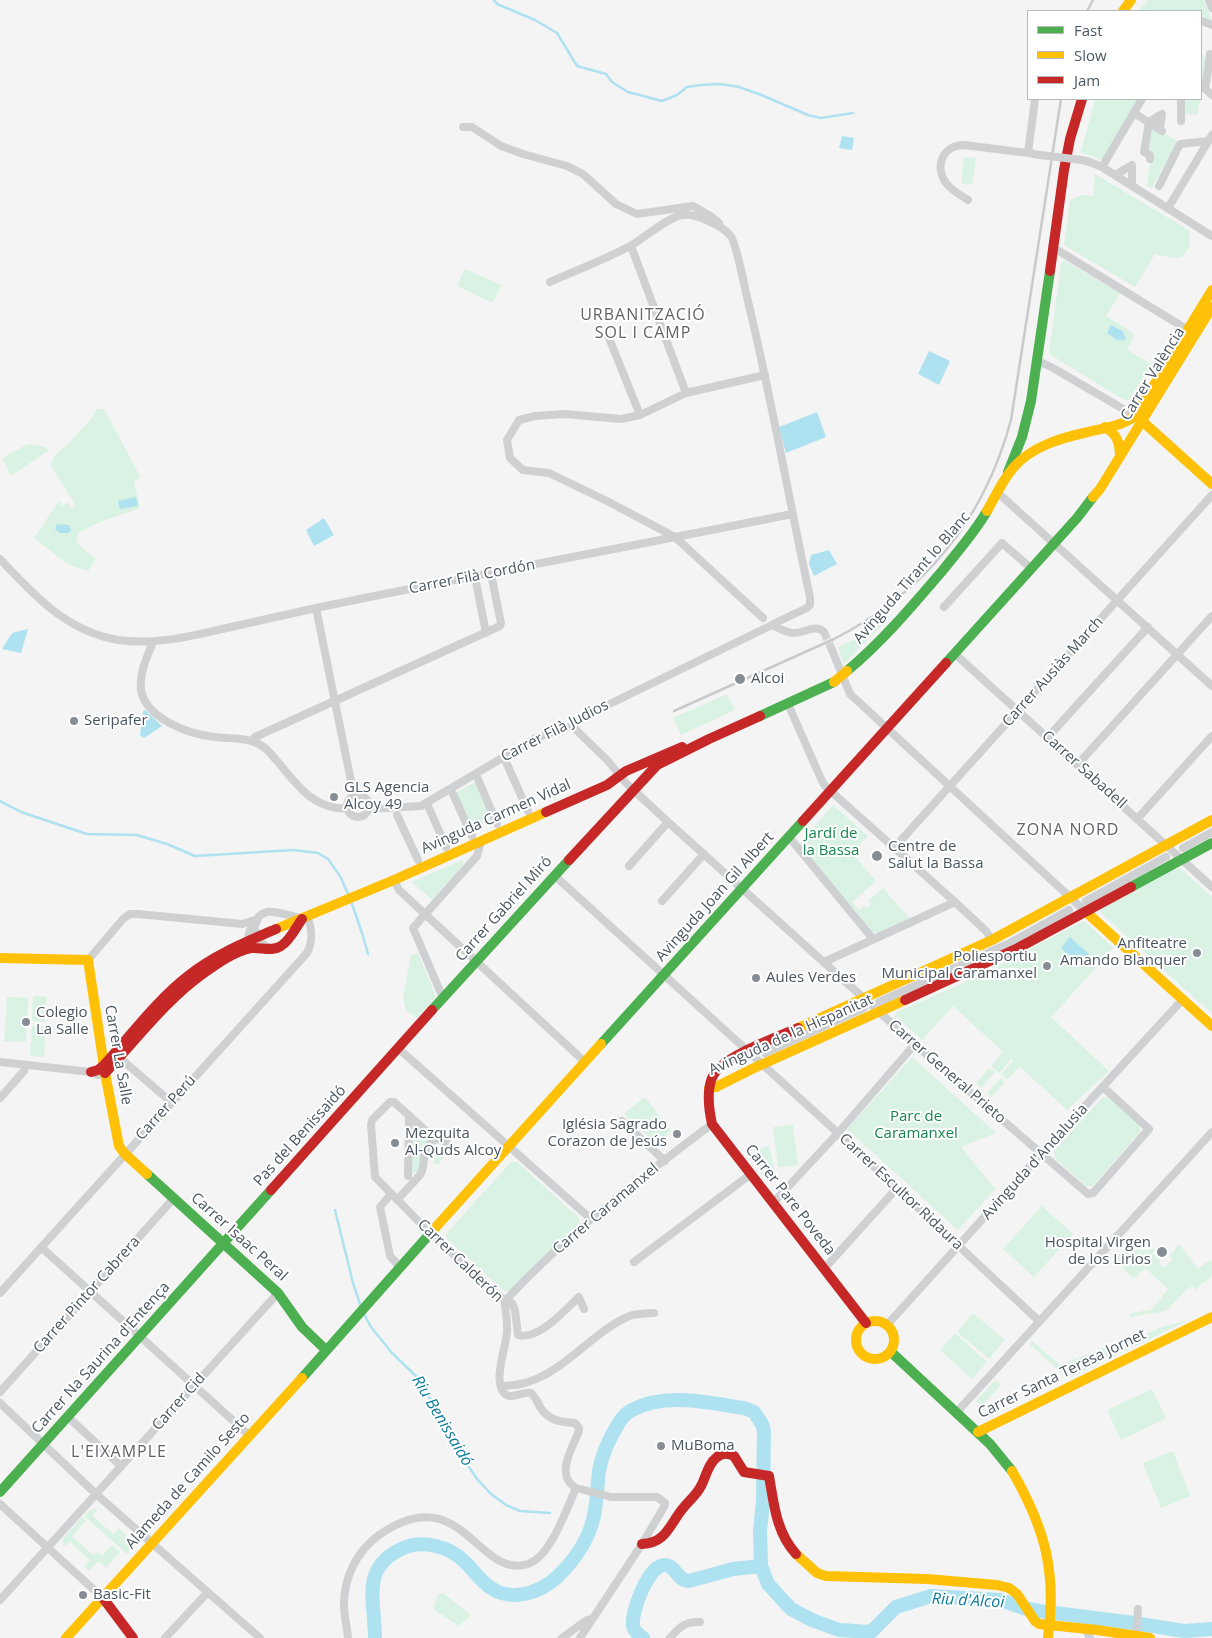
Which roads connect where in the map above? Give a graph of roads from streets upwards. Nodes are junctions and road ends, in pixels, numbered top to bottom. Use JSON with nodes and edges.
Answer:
{"nodes":[{"id":1,"x":1209,"y":0,"type":"edge"},
{"id":2,"x":1212,"y":8,"type":"edge"},
{"id":3,"x":1210,"y":54,"type":"dead end"},
{"id":4,"x":1212,"y":95,"type":"edge"},
{"id":5,"x":1035,"y":100,"type":"edge"},
{"id":6,"x":1082,"y":100,"type":"edge"},
{"id":7,"x":1141,"y":100,"type":"edge"},
{"id":8,"x":1181,"y":100,"type":"edge"},
{"id":9,"x":1134,"y":113,"type":"junction"},
{"id":10,"x":1181,"y":121,"type":"dead end"},
{"id":11,"x":1149,"y":122,"type":"junction"},
{"id":12,"x":463,"y":127,"type":"dead end"},
{"id":13,"x":1210,"y":138,"type":"edge"},
{"id":14,"x":1028,"y":153,"type":"junction"},
{"id":15,"x":1150,"y":159,"type":"dead end"},
{"id":16,"x":1102,"y":167,"type":"junction"},
{"id":17,"x":1115,"y":175,"type":"junction"},
{"id":18,"x":1132,"y":186,"type":"junction"},
{"id":19,"x":1158,"y":186,"type":"dead end"},
{"id":20,"x":968,"y":200,"type":"dead end"},
{"id":21,"x":1168,"y":208,"type":"junction"},
{"id":22,"x":731,"y":235,"type":"junction"},
{"id":23,"x":1212,"y":236,"type":"edge"},
{"id":24,"x":631,"y":246,"type":"junction"},
{"id":25,"x":1052,"y":249,"type":"junction"},
{"id":26,"x":550,"y":282,"type":"dead end"},
{"id":27,"x":1212,"y":290,"type":"edge"},
{"id":28,"x":1212,"y":307,"type":"edge"},
{"id":29,"x":1188,"y":330,"type":"junction"},
{"id":30,"x":609,"y":338,"type":"dead end"},
{"id":31,"x":1036,"y":360,"type":"junction"},
{"id":32,"x":765,"y":374,"type":"junction"},
{"id":33,"x":686,"y":393,"type":"junction"},
{"id":34,"x":640,"y":415,"type":"junction"},
{"id":35,"x":1139,"y":418,"type":"junction"},
{"id":36,"x":1105,"y":427,"type":"junction"},
{"id":37,"x":1120,"y":457,"type":"junction"},
{"id":38,"x":1004,"y":481,"type":"junction"},
{"id":39,"x":1212,"y":484,"type":"edge"},
{"id":40,"x":998,"y":493,"type":"junction"},
{"id":41,"x":1212,"y":495,"type":"edge"},
{"id":42,"x":792,"y":514,"type":"junction"},
{"id":43,"x":676,"y":537,"type":"junction"},
{"id":44,"x":1055,"y":543,"type":"junction"},
{"id":45,"x":0,"y":559,"type":"edge"},
{"id":46,"x":1032,"y":569,"type":"junction"},
{"id":47,"x":491,"y":574,"type":"junction"},
{"id":48,"x":475,"y":577,"type":"junction"},
{"id":49,"x":1118,"y":600,"type":"junction"},
{"id":50,"x":944,"y":607,"type":"dead end"},
{"id":51,"x":316,"y":608,"type":"junction"},
{"id":52,"x":1212,"y":616,"type":"edge"},
{"id":53,"x":770,"y":625,"type":"junction"},
{"id":54,"x":1148,"y":627,"type":"junction"},
{"id":55,"x":824,"y":632,"type":"dead end"},
{"id":56,"x":486,"y":633,"type":"junction"},
{"id":57,"x":153,"y":642,"type":"junction"},
{"id":58,"x":832,"y":650,"type":"tunnel mouth"},
{"id":59,"x":955,"y":654,"type":"junction"},
{"id":60,"x":1178,"y":654,"type":"junction"},
{"id":61,"x":1212,"y":686,"type":"edge"},
{"id":62,"x":336,"y":700,"type":"junction"},
{"id":63,"x":788,"y":704,"type":"junction"},
{"id":64,"x":1018,"y":710,"type":"junction"},
{"id":65,"x":572,"y":726,"type":"junction"},
{"id":66,"x":887,"y":729,"type":"junction"},
{"id":67,"x":720,"y":734,"type":"junction"},
{"id":68,"x":1212,"y":736,"type":"edge"},
{"id":69,"x":1048,"y":737,"type":"junction"},
{"id":70,"x":252,"y":741,"type":"junction"},
{"id":71,"x":506,"y":762,"type":"dead end"},
{"id":72,"x":1078,"y":764,"type":"junction"},
{"id":73,"x":619,"y":774,"type":"junction"},
{"id":74,"x":478,"y":779,"type":"dead end"},
{"id":75,"x":950,"y":786,"type":"junction"},
{"id":76,"x":633,"y":789,"type":"junction"},
{"id":77,"x":831,"y":791,"type":"junction"},
{"id":78,"x":453,"y":794,"type":"dead end"},
{"id":79,"x":354,"y":796,"type":"junction"},
{"id":80,"x":429,"y":808,"type":"dead end"},
{"id":81,"x":348,"y":809,"type":"junction"},
{"id":82,"x":368,"y":809,"type":"junction"},
{"id":83,"x":528,"y":811,"type":"dead end"},
{"id":84,"x":397,"y":814,"type":"dead end"},
{"id":85,"x":1138,"y":818,"type":"junction"},
{"id":86,"x":1212,"y":820,"type":"edge"},
{"id":87,"x":668,"y":822,"type":"junction"},
{"id":88,"x":497,"y":824,"type":"dead end"},
{"id":89,"x":1212,"y":832,"type":"edge"},
{"id":90,"x":789,"y":837,"type":"junction"},
{"id":91,"x":476,"y":839,"type":"junction"},
{"id":92,"x":1212,"y":843,"type":"edge"},
{"id":93,"x":1167,"y":845,"type":"junction"},
{"id":94,"x":446,"y":847,"type":"dead end"},
{"id":95,"x":894,"y":848,"type":"junction"},
{"id":96,"x":1183,"y":848,"type":"dead end"},
{"id":97,"x":704,"y":854,"type":"junction"},
{"id":98,"x":1166,"y":857,"type":"dead end"},
{"id":99,"x":1182,"y":859,"type":"junction"},
{"id":100,"x":418,"y":860,"type":"dead end"},
{"id":101,"x":629,"y":866,"type":"dead end"},
{"id":102,"x":555,"y":876,"type":"junction"},
{"id":103,"x":394,"y":880,"type":"junction"},
{"id":104,"x":1212,"y":886,"type":"edge"},
{"id":105,"x":742,"y":889,"type":"junction"},
{"id":106,"x":1071,"y":897,"type":"junction"},
{"id":107,"x":662,"y":901,"type":"dead end"},
{"id":108,"x":1086,"y":901,"type":"dead end"},
{"id":109,"x":956,"y":902,"type":"junction"},
{"id":110,"x":1069,"y":910,"type":"dead end"},
{"id":111,"x":1086,"y":912,"type":"junction"},
{"id":112,"x":281,"y":914,"type":"junction"},
{"id":113,"x":425,"y":914,"type":"junction"},
{"id":114,"x":305,"y":918,"type":"junction"},
{"id":115,"x":257,"y":921,"type":"junction"},
{"id":116,"x":288,"y":924,"type":"junction"},
{"id":117,"x":288,"y":938,"type":"junction"},
{"id":118,"x":252,"y":939,"type":"junction"},
{"id":119,"x":873,"y":939,"type":"junction"},
{"id":120,"x":992,"y":940,"type":"junction"},
{"id":121,"x":269,"y":948,"type":"junction"},
{"id":122,"x":0,"y":958,"type":"edge"},
{"id":123,"x":88,"y":960,"type":"junction"},
{"id":124,"x":476,"y":962,"type":"junction"},
{"id":125,"x":824,"y":962,"type":"junction"},
{"id":126,"x":664,"y":974,"type":"junction"},
{"id":127,"x":443,"y":998,"type":"junction"},
{"id":128,"x":1183,"y":1000,"type":"junction"},
{"id":129,"x":864,"y":1003,"type":"junction"},
{"id":130,"x":879,"y":1007,"type":"junction"},
{"id":131,"x":1212,"y":1026,"type":"edge"},
{"id":132,"x":915,"y":1044,"type":"junction"},
{"id":133,"x":399,"y":1049,"type":"junction"},
{"id":134,"x":748,"y":1051,"type":"junction"},
{"id":135,"x":766,"y":1053,"type":"dead end"},
{"id":136,"x":120,"y":1058,"type":"junction"},
{"id":137,"x":0,"y":1062,"type":"edge"},
{"id":138,"x":585,"y":1062,"type":"junction"},
{"id":139,"x":763,"y":1064,"type":"junction"},
{"id":140,"x":25,"y":1065,"type":"junction"},
{"id":141,"x":104,"y":1069,"type":"junction"},
{"id":142,"x":91,"y":1072,"type":"joint"},
{"id":143,"x":1103,"y":1086,"type":"junction"},
{"id":144,"x":709,"y":1088,"type":"junction"},
{"id":145,"x":0,"y":1098,"type":"edge"},
{"id":146,"x":171,"y":1102,"type":"junction"},
{"id":147,"x":409,"y":1116,"type":"junction"},
{"id":148,"x":622,"y":1121,"type":"dead end"},
{"id":149,"x":712,"y":1124,"type":"junction"},
{"id":150,"x":838,"y":1132,"type":"junction"},
{"id":151,"x":1212,"y":1132,"type":"edge"},
{"id":152,"x":435,"y":1139,"type":"junction"},
{"id":153,"x":448,"y":1144,"type":"dead end"},
{"id":154,"x":509,"y":1146,"type":"junction"},
{"id":155,"x":125,"y":1154,"type":"junction"},
{"id":156,"x":1041,"y":1154,"type":"junction"},
{"id":157,"x":665,"y":1161,"type":"junction"},
{"id":158,"x":751,"y":1174,"type":"junction"},
{"id":159,"x":408,"y":1176,"type":"dead end"},
{"id":160,"x":897,"y":1188,"type":"junction"},
{"id":161,"x":394,"y":1197,"type":"junction"},
{"id":162,"x":174,"y":1198,"type":"junction"},
{"id":163,"x":773,"y":1203,"type":"junction"},
{"id":164,"x":591,"y":1219,"type":"junction"},
{"id":165,"x":430,"y":1232,"type":"junction"},
{"id":166,"x":224,"y":1243,"type":"junction"},
{"id":167,"x":960,"y":1246,"type":"junction"},
{"id":168,"x":41,"y":1247,"type":"junction"},
{"id":169,"x":634,"y":1262,"type":"dead end"},
{"id":170,"x":398,"y":1268,"type":"junction"},
{"id":171,"x":824,"y":1269,"type":"junction"},
{"id":172,"x":91,"y":1292,"type":"junction"},
{"id":173,"x":0,"y":1293,"type":"edge"},
{"id":174,"x":278,"y":1293,"type":"junction"},
{"id":175,"x":505,"y":1300,"type":"junction"},
{"id":176,"x":584,"y":1309,"type":"dead end"},
{"id":177,"x":654,"y":1313,"type":"dead end"},
{"id":178,"x":1212,"y":1317,"type":"edge"},
{"id":179,"x":1039,"y":1321,"type":"junction"},
{"id":180,"x":866,"y":1323,"type":"junction"},
{"id":181,"x":887,"y":1325,"type":"junction"},
{"id":182,"x":140,"y":1336,"type":"junction"},
{"id":183,"x":329,"y":1347,"type":"junction"},
{"id":184,"x":891,"y":1352,"type":"junction"},
{"id":185,"x":194,"y":1385,"type":"junction"},
{"id":186,"x":501,"y":1386,"type":"junction"},
{"id":187,"x":0,"y":1392,"type":"edge"},
{"id":188,"x":0,"y":1402,"type":"edge"},
{"id":189,"x":956,"y":1413,"type":"junction"},
{"id":190,"x":68,"y":1417,"type":"junction"},
{"id":191,"x":978,"y":1432,"type":"junction"},
{"id":192,"x":249,"y":1435,"type":"junction"},
{"id":193,"x":43,"y":1444,"type":"junction"},
{"id":194,"x":121,"y":1466,"type":"junction"},
{"id":195,"x":580,"y":1490,"type":"junction"},
{"id":196,"x":0,"y":1492,"type":"edge"},
{"id":197,"x":96,"y":1494,"type":"junction"},
{"id":198,"x":0,"y":1504,"type":"edge"},
{"id":199,"x":153,"y":1543,"type":"junction"},
{"id":200,"x":642,"y":1544,"type":"junction"},
{"id":201,"x":48,"y":1547,"type":"junction"},
{"id":202,"x":208,"y":1592,"type":"junction"},
{"id":203,"x":103,"y":1598,"type":"junction"},
{"id":204,"x":0,"y":1600,"type":"edge"},
{"id":205,"x":1138,"y":1609,"type":"dead end"},
{"id":206,"x":591,"y":1622,"type":"junction"},
{"id":207,"x":700,"y":1622,"type":"dead end"},
{"id":208,"x":1085,"y":1628,"type":"junction"},
{"id":209,"x":1136,"y":1635,"type":"junction"},
{"id":210,"x":66,"y":1638,"type":"edge"},
{"id":211,"x":134,"y":1638,"type":"edge"},
{"id":212,"x":165,"y":1638,"type":"edge"},
{"id":213,"x":259,"y":1638,"type":"edge"},
{"id":214,"x":348,"y":1638,"type":"edge"},
{"id":215,"x":562,"y":1638,"type":"edge"},
{"id":216,"x":580,"y":1638,"type":"edge"},
{"id":217,"x":585,"y":1638,"type":"edge"},
{"id":218,"x":670,"y":1638,"type":"edge"},
{"id":219,"x":1048,"y":1638,"type":"edge"},
{"id":220,"x":1090,"y":1638,"type":"edge"},
{"id":221,"x":1150,"y":1638,"type":"edge"}],
"edges":[{"from":1,"to":2,"type":"street"},
{"from":3,"to":4,"type":"street"},
{"from":5,"to":14,"type":"street"},
{"from":6,"to":25,"type":"street","name":"Avinguda Tirant lo Blanc"},
{"from":7,"to":9,"type":"street"},
{"from":8,"to":10,"type":"street"},
{"from":9,"to":11,"type":"street"},
{"from":9,"to":16,"type":"street"},
{"from":11,"to":11,"type":"street"},
{"from":11,"to":15,"type":"street"},
{"from":12,"to":22,"type":"street"},
{"from":13,"to":19,"type":"street"},
{"from":13,"to":21,"type":"street"},
{"from":14,"to":16,"type":"street","bridge":true},
{"from":14,"to":20,"type":"street"},
{"from":16,"to":17,"type":"street"},
{"from":17,"to":18,"type":"street"},
{"from":17,"to":18,"type":"street"},
{"from":18,"to":21,"type":"street"},
{"from":21,"to":23,"type":"street"},
{"from":22,"to":24,"type":"street"},
{"from":22,"to":32,"type":"street"},
{"from":24,"to":26,"type":"street"},
{"from":24,"to":33,"type":"street"},
{"from":25,"to":29,"type":"street"},
{"from":25,"to":31,"type":"street","name":"Avinguda Tirant lo Blanc"},
{"from":27,"to":29,"type":"street","name":"Carrer València"},
{"from":28,"to":35,"type":"street","name":"Carrer València"},
{"from":29,"to":35,"type":"street","name":"Carrer València"},
{"from":30,"to":34,"type":"street"},
{"from":31,"to":35,"type":"street"},
{"from":31,"to":38,"type":"street","name":"Avinguda Tirant lo Blanc"},
{"from":32,"to":33,"type":"street"},
{"from":32,"to":42,"type":"street"},
{"from":33,"to":34,"type":"street"},
{"from":34,"to":43,"type":"street"},
{"from":35,"to":36,"type":"street"},
{"from":35,"to":37,"type":"street","name":"Carrer València"},
{"from":35,"to":39,"type":"street"},
{"from":36,"to":37,"type":"street","name":"Carrer València"},
{"from":36,"to":38,"type":"street"},
{"from":37,"to":44,"type":"street","name":"Carrer València"},
{"from":38,"to":40,"type":"street","name":"Avinguda Tirant lo Blanc"},
{"from":40,"to":44,"type":"street"},
{"from":40,"to":63,"type":"street","name":"Avinguda Tirant lo Blanc","bridge":true},
{"from":41,"to":49,"type":"street","name":"Carrer Ausiàs March"},
{"from":42,"to":43,"type":"street","name":"Carrer Filà Cordón"},
{"from":42,"to":53,"type":"street","name":"Carrer Filà Judios"},
{"from":43,"to":47,"type":"street","name":"Carrer Filà Cordón"},
{"from":43,"to":53,"type":"street"},
{"from":44,"to":46,"type":"street","name":"Avinguda Joan Gil Albert"},
{"from":44,"to":49,"type":"street"},
{"from":45,"to":57,"type":"street","name":"Carrer Filà Cordón"},
{"from":46,"to":50,"type":"street"},
{"from":46,"to":59,"type":"street","name":"Avinguda Joan Gil Albert"},
{"from":47,"to":48,"type":"street","name":"Carrer Filà Cordón"},
{"from":47,"to":56,"type":"street"},
{"from":48,"to":51,"type":"street","name":"Carrer Filà Cordón"},
{"from":48,"to":56,"type":"street"},
{"from":49,"to":54,"type":"street"},
{"from":49,"to":64,"type":"street","name":"Carrer Ausiàs March"},
{"from":51,"to":57,"type":"street","name":"Carrer Filà Cordón"},
{"from":51,"to":62,"type":"street"},
{"from":52,"to":60,"type":"street"},
{"from":53,"to":55,"type":"street"},
{"from":53,"to":65,"type":"street","name":"Carrer Filà Judios"},
{"from":54,"to":60,"type":"street"},
{"from":54,"to":69,"type":"street"},
{"from":56,"to":62,"type":"street"},
{"from":57,"to":70,"type":"street"},
{"from":58,"to":66,"type":"street"},
{"from":59,"to":64,"type":"street","name":"Carrer Sabadell"},
{"from":59,"to":66,"type":"street","name":"Avinguda Joan Gil Albert"},
{"from":60,"to":61,"type":"street"},
{"from":60,"to":72,"type":"street"},
{"from":62,"to":70,"type":"street"},
{"from":62,"to":79,"type":"street"},
{"from":63,"to":67,"type":"street","name":"Avinguda Tirant lo Blanc"},
{"from":63,"to":77,"type":"street"},
{"from":64,"to":69,"type":"street","name":"Carrer Sabadell"},
{"from":64,"to":75,"type":"street","name":"Carrer Ausiàs March"},
{"from":65,"to":73,"type":"street","name":"Carrer General Prieto"},
{"from":65,"to":82,"type":"street","name":"Carrer Filà Judios"},
{"from":66,"to":75,"type":"street"},
{"from":66,"to":77,"type":"street","name":"Avinguda Joan Gil Albert"},
{"from":67,"to":73,"type":"street","name":"Avinguda Tirant lo Blanc"},
{"from":67,"to":76,"type":"street","name":"Avinguda Tirant lo Blanc"},
{"from":68,"to":85,"type":"street"},
{"from":69,"to":72,"type":"street","name":"Carrer Sabadell"},
{"from":70,"to":81,"type":"street"},
{"from":71,"to":83,"type":"street"},
{"from":72,"to":85,"type":"street","name":"Carrer Sabadell"},
{"from":73,"to":76,"type":"street","name":"Carrer General Prieto"},
{"from":73,"to":91,"type":"street","name":"Avinguda Carmen Vidal"},
{"from":74,"to":88,"type":"street"},
{"from":75,"to":95,"type":"street","name":"Carrer Ausiàs March"},
{"from":75,"to":106,"type":"street"},
{"from":76,"to":87,"type":"street","name":"Carrer General Prieto"},
{"from":76,"to":102,"type":"street","name":"Carrer Gabriel Miró"},
{"from":77,"to":90,"type":"street","name":"Avinguda Joan Gil Albert"},
{"from":77,"to":95,"type":"street"},
{"from":78,"to":91,"type":"street"},
{"from":79,"to":81,"type":"street"},
{"from":79,"to":82,"type":"street"},
{"from":80,"to":94,"type":"street"},
{"from":81,"to":82,"type":"street"},
{"from":84,"to":100,"type":"street"},
{"from":85,"to":93,"type":"street","name":"Carrer Sabadell"},
{"from":86,"to":93,"type":"street","name":"Avinguda de la Hispanitat"},
{"from":87,"to":97,"type":"street","name":"Carrer General Prieto"},
{"from":87,"to":101,"type":"street"},
{"from":89,"to":96,"type":"street"},
{"from":90,"to":105,"type":"street","name":"Avinguda Joan Gil Albert"},
{"from":90,"to":119,"type":"street"},
{"from":91,"to":103,"type":"street","name":"Avinguda Carmen Vidal"},
{"from":91,"to":113,"type":"street"},
{"from":92,"to":99,"type":"street","name":"Avinguda de la Hispanitat"},
{"from":93,"to":99,"type":"street","name":"Carrer Sabadell"},
{"from":93,"to":106,"type":"street","name":"Avinguda de la Hispanitat"},
{"from":95,"to":109,"type":"street"},
{"from":97,"to":105,"type":"street","name":"Carrer General Prieto"},
{"from":97,"to":107,"type":"street"},
{"from":98,"to":108,"type":"street"},
{"from":99,"to":104,"type":"street","name":"Carrer Sabadell"},
{"from":99,"to":111,"type":"street","name":"Avinguda de la Hispanitat"},
{"from":102,"to":124,"type":"street","name":"Carrer Gabriel Miró"},
{"from":102,"to":126,"type":"street","name":"Carrer Escultor Ridaura"},
{"from":103,"to":113,"type":"street"},
{"from":103,"to":114,"type":"street","name":"Avinguda Carmen Vidal"},
{"from":105,"to":125,"type":"street","name":"Carrer General Prieto"},
{"from":105,"to":126,"type":"street","name":"Avinguda Joan Gil Albert"},
{"from":106,"to":111,"type":"street"},
{"from":106,"to":120,"type":"street","name":"Avinguda de la Hispanitat"},
{"from":109,"to":119,"type":"street"},
{"from":109,"to":120,"type":"street"},
{"from":110,"to":130,"type":"street","name":"Avinguda de la Hispanitat"},
{"from":111,"to":128,"type":"street"},
{"from":111,"to":130,"type":"street","name":"Avinguda de la Hispanitat"},
{"from":112,"to":114,"type":"street"},
{"from":112,"to":115,"type":"street"},
{"from":112,"to":116,"type":"street"},
{"from":113,"to":124,"type":"street"},
{"from":113,"to":127,"type":"street"},
{"from":114,"to":116,"type":"street","name":"Avinguda Carmen Vidal"},
{"from":114,"to":117,"type":"street"},
{"from":114,"to":146,"type":"street","name":"Carrer Perú"},
{"from":115,"to":118,"type":"street"},
{"from":115,"to":123,"type":"street"},
{"from":116,"to":117,"type":"street"},
{"from":116,"to":118,"type":"street","name":"Avinguda Carmen Vidal"},
{"from":117,"to":121,"type":"street"},
{"from":118,"to":121,"type":"street"},
{"from":118,"to":141,"type":"street","name":"Avinguda Carmen Vidal"},
{"from":119,"to":125,"type":"street"},
{"from":120,"to":129,"type":"street","name":"Avinguda de la Hispanitat"},
{"from":121,"to":136,"type":"street"},
{"from":122,"to":123,"type":"street"},
{"from":123,"to":141,"type":"street","name":"Carrer La Salle"},
{"from":124,"to":127,"type":"street","name":"Carrer Gabriel Miró"},
{"from":124,"to":138,"type":"street"},
{"from":125,"to":129,"type":"street","name":"Carrer General Prieto"},
{"from":126,"to":134,"type":"street","name":"Carrer Escultor Ridaura"},
{"from":126,"to":138,"type":"street","name":"Avinguda Joan Gil Albert"},
{"from":127,"to":133,"type":"street","name":"Carrer Gabriel Miró"},
{"from":128,"to":131,"type":"street"},
{"from":128,"to":143,"type":"street","name":"Avinguda d'Andalusia"},
{"from":129,"to":130,"type":"street","name":"Carrer General Prieto"},
{"from":129,"to":134,"type":"street","name":"Avinguda de la Hispanitat"},
{"from":129,"to":135,"type":"street","name":"Avinguda de la Hispanitat"},
{"from":130,"to":132,"type":"street","name":"Carrer General Prieto"},
{"from":130,"to":139,"type":"street","name":"Avinguda de la Hispanitat"},
{"from":132,"to":150,"type":"street"},
{"from":132,"to":156,"type":"street","name":"Carrer General Prieto"},
{"from":133,"to":154,"type":"street"},
{"from":133,"to":166,"type":"street","name":"Pas del Benissaidó"},
{"from":134,"to":139,"type":"street","name":"Carrer Escultor Ridaura"},
{"from":134,"to":144,"type":"street","name":"Avinguda de la Hispanitat"},
{"from":136,"to":141,"type":"street"},
{"from":136,"to":146,"type":"street"},
{"from":137,"to":140,"type":"street"},
{"from":138,"to":154,"type":"street","name":"Avinguda Joan Gil Albert"},
{"from":139,"to":144,"type":"street","name":"Avinguda de la Hispanitat"},
{"from":139,"to":150,"type":"street","name":"Carrer Escultor Ridaura"},
{"from":140,"to":142,"type":"street"},
{"from":140,"to":145,"type":"street"},
{"from":141,"to":142,"type":"street"},
{"from":141,"to":155,"type":"street","name":"Carrer La Salle"},
{"from":143,"to":156,"type":"street","name":"Avinguda d'Andalusia"},
{"from":143,"to":156,"type":"street","name":"Carrer General Prieto"},
{"from":144,"to":149,"type":"street"},
{"from":146,"to":155,"type":"street","name":"Carrer Perú"},
{"from":147,"to":152,"type":"street"},
{"from":147,"to":159,"type":"street"},
{"from":147,"to":161,"type":"street","name":"Carrer Calderón"},
{"from":148,"to":157,"type":"street"},
{"from":149,"to":157,"type":"street","name":"Carrer Caramanxel"},
{"from":149,"to":158,"type":"street","name":"Carrer Pare Poveda"},
{"from":150,"to":160,"type":"street","name":"Carrer Escultor Ridaura"},
{"from":150,"to":163,"type":"street"},
{"from":151,"to":179,"type":"street"},
{"from":152,"to":153,"type":"street"},
{"from":152,"to":161,"type":"street"},
{"from":154,"to":164,"type":"street"},
{"from":154,"to":165,"type":"street","name":"Avinguda Joan Gil Albert"},
{"from":155,"to":162,"type":"street","name":"Carrer Isaac Peral"},
{"from":155,"to":168,"type":"street","name":"Carrer Perú"},
{"from":156,"to":167,"type":"street","name":"Avinguda d'Andalusia"},
{"from":157,"to":164,"type":"street","name":"Carrer Caramanxel"},
{"from":158,"to":163,"type":"street","name":"Carrer Pare Poveda"},
{"from":158,"to":169,"type":"street"},
{"from":160,"to":167,"type":"street","name":"Carrer Escultor Ridaura"},
{"from":160,"to":171,"type":"street"},
{"from":161,"to":165,"type":"street","name":"Carrer Calderón"},
{"from":161,"to":170,"type":"street"},
{"from":162,"to":166,"type":"street","name":"Carrer Isaac Peral"},
{"from":162,"to":172,"type":"street","name":"Carrer Pintor Cabrera"},
{"from":163,"to":171,"type":"street","name":"Carrer Pare Poveda"},
{"from":164,"to":175,"type":"street","name":"Carrer Caramanxel"},
{"from":165,"to":170,"type":"street","name":"Avinguda Joan Gil Albert"},
{"from":165,"to":175,"type":"street","name":"Carrer Calderón"},
{"from":166,"to":174,"type":"street","name":"Carrer Isaac Peral"},
{"from":166,"to":182,"type":"street","name":"Carrer Na Saurina d'Entença"},
{"from":167,"to":179,"type":"street","name":"Carrer Escultor Ridaura"},
{"from":167,"to":181,"type":"street","name":"Avinguda d'Andalusia"},
{"from":168,"to":172,"type":"street"},
{"from":168,"to":173,"type":"street","name":"Carrer Perú"},
{"from":170,"to":183,"type":"street","name":"Alameda de Camilo Sesto"},
{"from":171,"to":180,"type":"street","name":"Carrer Pare Poveda"},
{"from":172,"to":182,"type":"street"},
{"from":172,"to":187,"type":"street","name":"Carrer Pintor Cabrera"},
{"from":174,"to":183,"type":"street","name":"Carrer Isaac Peral"},
{"from":174,"to":185,"type":"street","name":"Carrer Cid"},
{"from":175,"to":176,"type":"street"},
{"from":175,"to":186,"type":"street","name":"Carrer Calderón"},
{"from":177,"to":186,"type":"street"},
{"from":178,"to":191,"type":"street","name":"Carrer Santa Teresa Jornet"},
{"from":179,"to":189,"type":"street"},
{"from":180,"to":181,"type":"street"},
{"from":180,"to":184,"type":"street"},
{"from":181,"to":184,"type":"street"},
{"from":182,"to":185,"type":"street"},
{"from":182,"to":190,"type":"street","name":"Carrer Na Saurina d'Entença"},
{"from":183,"to":192,"type":"street","name":"Alameda de Camilo Sesto"},
{"from":184,"to":189,"type":"street","name":"Carrer Santa Teresa Jornet"},
{"from":185,"to":192,"type":"street"},
{"from":185,"to":194,"type":"street","name":"Carrer Cid"},
{"from":186,"to":195,"type":"street"},
{"from":188,"to":193,"type":"street"},
{"from":189,"to":191,"type":"street","name":"Carrer Santa Teresa Jornet"},
{"from":190,"to":193,"type":"street","name":"Carrer Na Saurina d'Entença"},
{"from":190,"to":194,"type":"street"},
{"from":191,"to":219,"type":"street","bridge":true},
{"from":192,"to":199,"type":"street","name":"Alameda de Camilo Sesto"},
{"from":193,"to":196,"type":"street","name":"Carrer Na Saurina d'Entença"},
{"from":193,"to":197,"type":"street"},
{"from":194,"to":197,"type":"street","name":"Carrer Cid"},
{"from":195,"to":200,"type":"street"},
{"from":195,"to":214,"type":"street"},
{"from":197,"to":199,"type":"street"},
{"from":197,"to":201,"type":"street","name":"Carrer Cid"},
{"from":198,"to":201,"type":"street"},
{"from":199,"to":202,"type":"street"},
{"from":199,"to":203,"type":"street","name":"Alameda de Camilo Sesto"},
{"from":200,"to":206,"type":"street"},
{"from":200,"to":208,"type":"street"},
{"from":201,"to":203,"type":"street"},
{"from":201,"to":204,"type":"street","name":"Carrer Cid"},
{"from":202,"to":212,"type":"street"},
{"from":202,"to":213,"type":"street"},
{"from":203,"to":210,"type":"street","name":"Alameda de Camilo Sesto"},
{"from":203,"to":211,"type":"street"},
{"from":205,"to":209,"type":"street"},
{"from":206,"to":215,"type":"street"},
{"from":206,"to":216,"type":"street"},
{"from":206,"to":217,"type":"street"},
{"from":207,"to":218,"type":"street"},
{"from":208,"to":209,"type":"street"},
{"from":208,"to":220,"type":"street"},
{"from":209,"to":221,"type":"street"}]}
